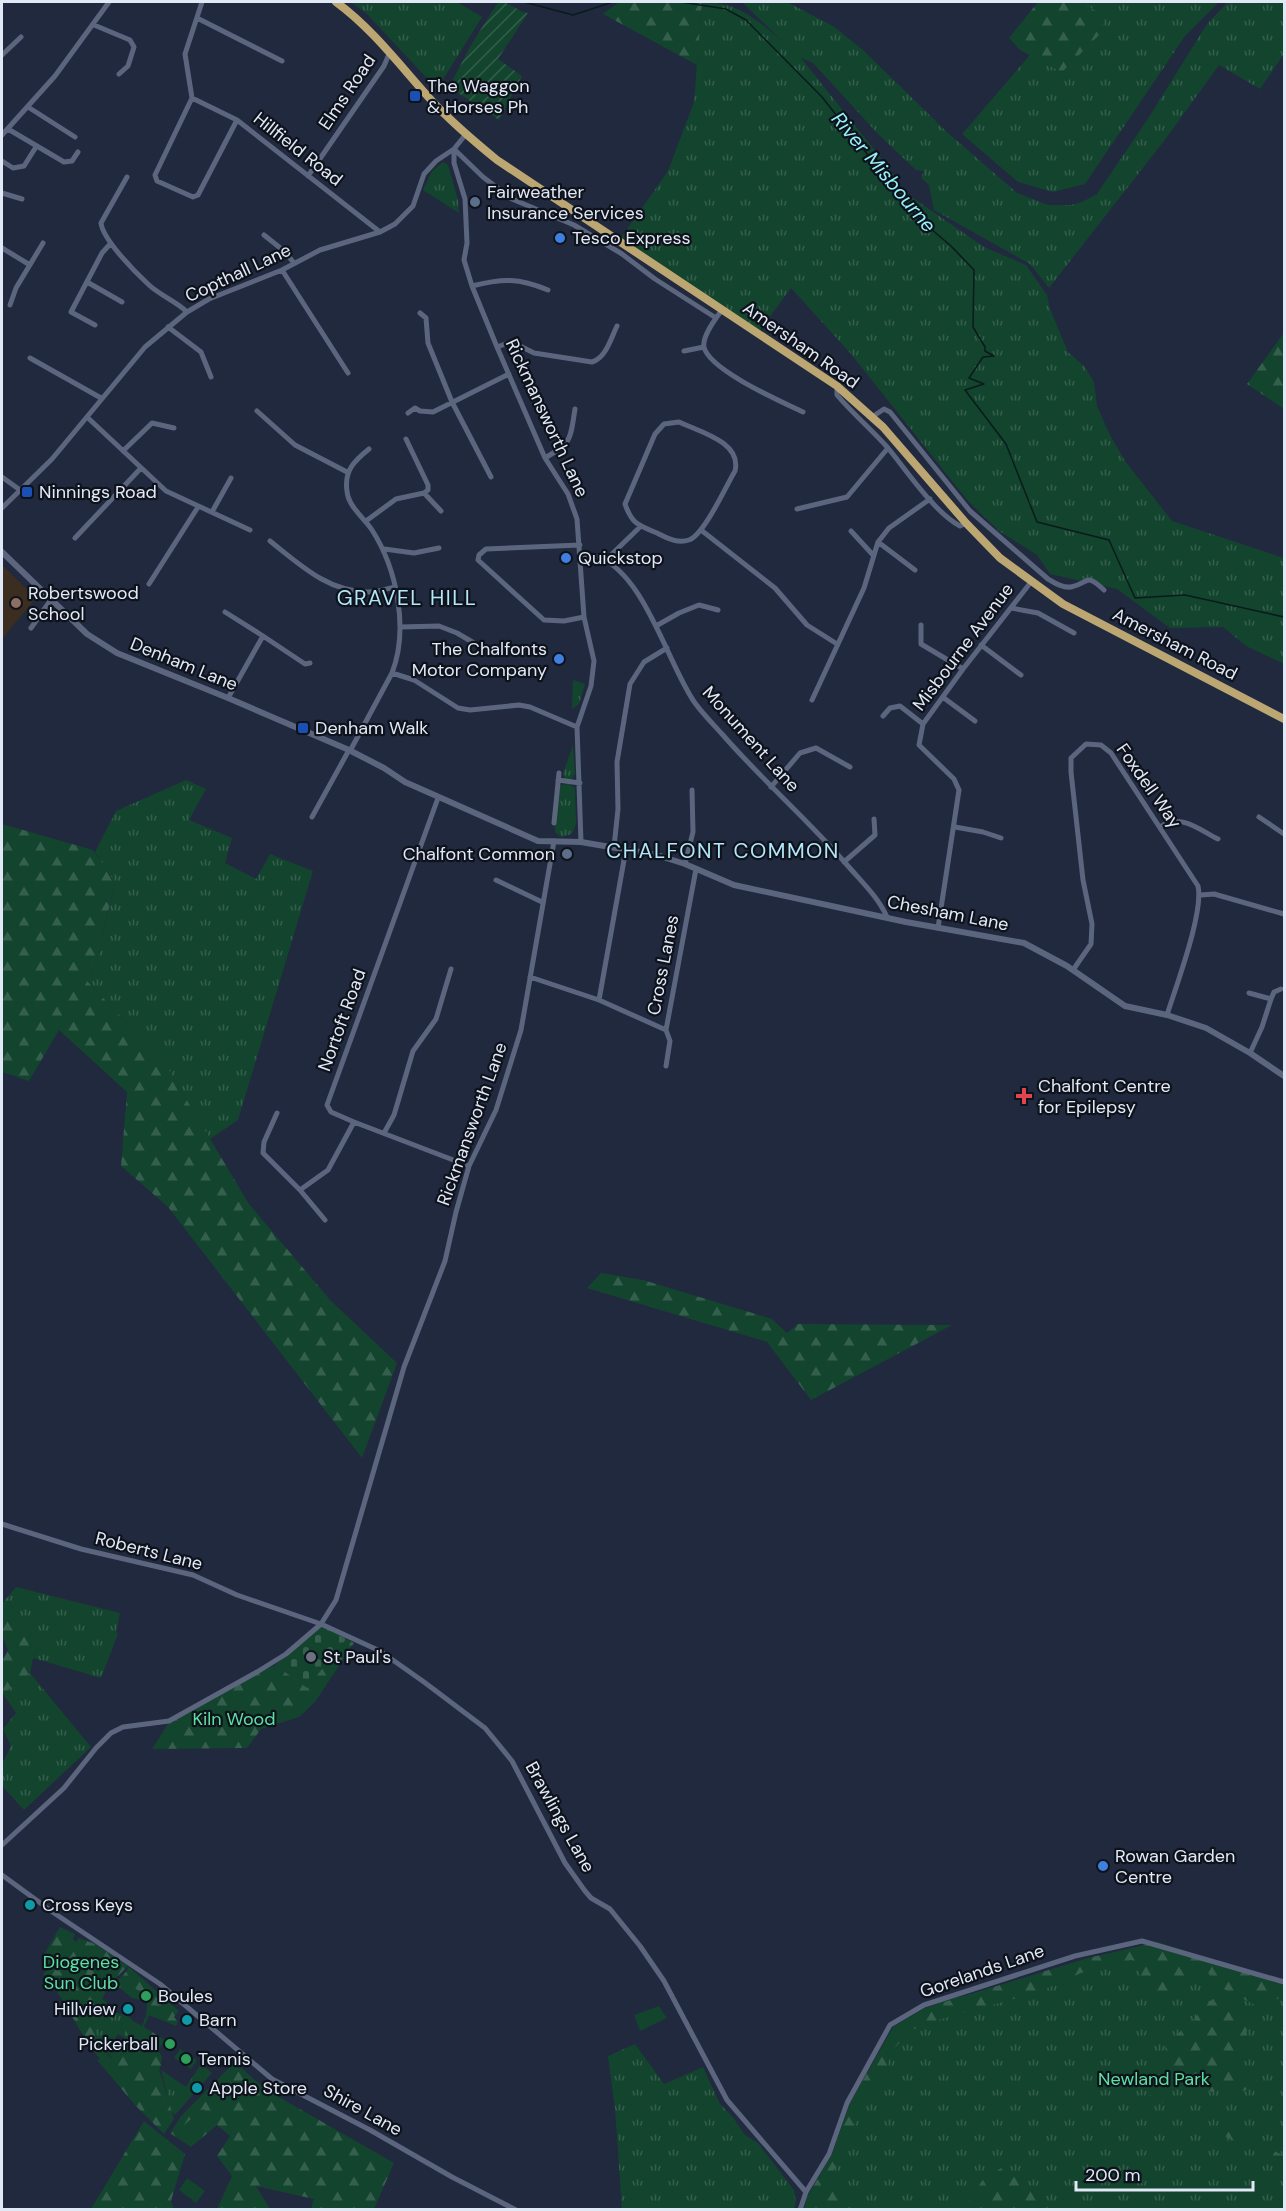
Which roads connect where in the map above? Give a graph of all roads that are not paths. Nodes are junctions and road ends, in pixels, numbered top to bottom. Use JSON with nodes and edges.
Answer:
{"nodes":[{"id":1,"x":109,"y":2,"type":"edge"},
{"id":2,"x":202,"y":2,"type":"edge"},
{"id":3,"x":336,"y":2,"type":"edge"},
{"id":4,"x":197,"y":18,"type":"junction"},
{"id":5,"x":94,"y":25,"type":"junction"},
{"id":6,"x":21,"y":37,"type":"dead end"},
{"id":7,"x":389,"y":54,"type":"junction"},
{"id":8,"x":2,"y":55,"type":"edge"},
{"id":9,"x":282,"y":61,"type":"dead end"},
{"id":10,"x":119,"y":74,"type":"dead end"},
{"id":11,"x":192,"y":98,"type":"junction"},
{"id":12,"x":28,"y":107,"type":"junction"},
{"id":13,"x":237,"y":120,"type":"junction"},
{"id":14,"x":8,"y":129,"type":"junction"},
{"id":15,"x":466,"y":134,"type":"junction"},
{"id":16,"x":2,"y":135,"type":"edge"},
{"id":17,"x":75,"y":136,"type":"dead end"},
{"id":18,"x":36,"y":147,"type":"junction"},
{"id":19,"x":454,"y":149,"type":"junction"},
{"id":20,"x":78,"y":152,"type":"dead end"},
{"id":21,"x":2,"y":160,"type":"edge"},
{"id":22,"x":308,"y":176,"type":"junction"},
{"id":23,"x":127,"y":177,"type":"dead end"},
{"id":24,"x":2,"y":193,"type":"edge"},
{"id":25,"x":22,"y":199,"type":"dead end"},
{"id":26,"x":380,"y":232,"type":"junction"},
{"id":27,"x":264,"y":235,"type":"dead end"},
{"id":28,"x":43,"y":243,"type":"dead end"},
{"id":29,"x":111,"y":243,"type":"junction"},
{"id":30,"x":467,"y":243,"type":"junction"},
{"id":31,"x":474,"y":244,"type":"dead end"},
{"id":32,"x":2,"y":249,"type":"edge"},
{"id":33,"x":294,"y":263,"type":"junction"},
{"id":34,"x":30,"y":265,"type":"junction"},
{"id":35,"x":282,"y":270,"type":"junction"},
{"id":36,"x":87,"y":282,"type":"junction"},
{"id":37,"x":472,"y":286,"type":"junction"},
{"id":38,"x":548,"y":290,"type":"dead end"},
{"id":39,"x":122,"y":302,"type":"dead end"},
{"id":40,"x":10,"y":305,"type":"dead end"},
{"id":41,"x":722,"y":310,"type":"junction"},
{"id":42,"x":187,"y":312,"type":"junction"},
{"id":43,"x":420,"y":313,"type":"dead end"},
{"id":44,"x":716,"y":318,"type":"junction"},
{"id":45,"x":95,"y":325,"type":"dead end"},
{"id":46,"x":617,"y":326,"type":"dead end"},
{"id":47,"x":168,"y":327,"type":"junction"},
{"id":48,"x":497,"y":347,"type":"junction"},
{"id":49,"x":704,"y":347,"type":"junction"},
{"id":50,"x":684,"y":351,"type":"dead end"},
{"id":51,"x":30,"y":358,"type":"dead end"},
{"id":52,"x":348,"y":373,"type":"dead end"},
{"id":53,"x":509,"y":374,"type":"junction"},
{"id":54,"x":211,"y":377,"type":"dead end"},
{"id":55,"x":837,"y":386,"type":"junction"},
{"id":56,"x":101,"y":398,"type":"junction"},
{"id":57,"x":452,"y":402,"type":"junction"},
{"id":58,"x":575,"y":410,"type":"dead end"},
{"id":59,"x":257,"y":411,"type":"dead end"},
{"id":60,"x":803,"y":412,"type":"dead end"},
{"id":61,"x":408,"y":413,"type":"dead end"},
{"id":62,"x":87,"y":417,"type":"junction"},
{"id":63,"x":872,"y":417,"type":"junction"},
{"id":64,"x":174,"y":428,"type":"dead end"},
{"id":65,"x":406,"y":439,"type":"dead end"},
{"id":66,"x":888,"y":448,"type":"junction"},
{"id":67,"x":369,"y":449,"type":"dead end"},
{"id":68,"x":123,"y":451,"type":"junction"},
{"id":69,"x":546,"y":458,"type":"junction"},
{"id":70,"x":141,"y":468,"type":"junction"},
{"id":71,"x":347,"y":472,"type":"junction"},
{"id":72,"x":2,"y":477,"type":"edge"},
{"id":73,"x":491,"y":477,"type":"dead end"},
{"id":74,"x":231,"y":478,"type":"dead end"},
{"id":75,"x":20,"y":490,"type":"junction"},
{"id":76,"x":424,"y":493,"type":"junction"},
{"id":77,"x":930,"y":499,"type":"junction"},
{"id":78,"x":198,"y":507,"type":"junction"},
{"id":79,"x":2,"y":508,"type":"edge"},
{"id":80,"x":797,"y":509,"type":"dead end"},
{"id":81,"x":441,"y":511,"type":"dead end"},
{"id":82,"x":212,"y":513,"type":"junction"},
{"id":83,"x":366,"y":521,"type":"junction"},
{"id":84,"x":966,"y":523,"type":"junction"},
{"id":85,"x":641,"y":526,"type":"junction"},
{"id":86,"x":250,"y":530,"type":"dead end"},
{"id":87,"x":701,"y":530,"type":"junction"},
{"id":88,"x":851,"y":531,"type":"dead end"},
{"id":89,"x":75,"y":538,"type":"dead end"},
{"id":90,"x":270,"y":541,"type":"dead end"},
{"id":91,"x":878,"y":542,"type":"junction"},
{"id":92,"x":580,"y":545,"type":"junction"},
{"id":93,"x":439,"y":548,"type":"dead end"},
{"id":94,"x":384,"y":549,"type":"junction"},
{"id":95,"x":2,"y":552,"type":"edge"},
{"id":96,"x":580,"y":555,"type":"junction"},
{"id":97,"x":873,"y":555,"type":"junction"},
{"id":98,"x":608,"y":562,"type":"junction"},
{"id":99,"x":915,"y":570,"type":"dead end"},
{"id":100,"x":1031,"y":582,"type":"junction"},
{"id":101,"x":149,"y":584,"type":"dead end"},
{"id":102,"x":395,"y":587,"type":"junction"},
{"id":103,"x":1104,"y":590,"type":"dead end"},
{"id":104,"x":50,"y":601,"type":"junction"},
{"id":105,"x":1011,"y":608,"type":"junction"},
{"id":106,"x":718,"y":610,"type":"dead end"},
{"id":107,"x":225,"y":612,"type":"dead end"},
{"id":108,"x":584,"y":617,"type":"junction"},
{"id":109,"x":921,"y":625,"type":"dead end"},
{"id":110,"x":656,"y":626,"type":"junction"},
{"id":111,"x":400,"y":627,"type":"junction"},
{"id":112,"x":31,"y":628,"type":"dead end"},
{"id":113,"x":1074,"y":633,"type":"dead end"},
{"id":114,"x":263,"y":636,"type":"junction"},
{"id":115,"x":474,"y":643,"type":"dead end"},
{"id":116,"x":837,"y":644,"type":"junction"},
{"id":117,"x":981,"y":645,"type":"junction"},
{"id":118,"x":666,"y":648,"type":"junction"},
{"id":119,"x":310,"y":663,"type":"dead end"},
{"id":120,"x":963,"y":669,"type":"junction"},
{"id":121,"x":392,"y":673,"type":"junction"},
{"id":122,"x":1022,"y":675,"type":"dead end"},
{"id":123,"x":228,"y":698,"type":"junction"},
{"id":124,"x":944,"y":698,"type":"junction"},
{"id":125,"x":812,"y":700,"type":"dead end"},
{"id":126,"x":883,"y":716,"type":"dead end"},
{"id":127,"x":1284,"y":719,"type":"edge"},
{"id":128,"x":975,"y":721,"type":"dead end"},
{"id":129,"x":923,"y":724,"type":"junction"},
{"id":130,"x":578,"y":727,"type":"junction"},
{"id":131,"x":350,"y":751,"type":"junction"},
{"id":132,"x":850,"y":767,"type":"dead end"},
{"id":133,"x":559,"y":772,"type":"dead end"},
{"id":134,"x":558,"y":780,"type":"junction"},
{"id":135,"x":580,"y":783,"type":"junction"},
{"id":136,"x":771,"y":787,"type":"junction"},
{"id":137,"x":692,"y":790,"type":"dead end"},
{"id":138,"x":438,"y":798,"type":"junction"},
{"id":139,"x":312,"y":817,"type":"dead end"},
{"id":140,"x":1259,"y":817,"type":"dead end"},
{"id":141,"x":874,"y":819,"type":"dead end"},
{"id":142,"x":554,"y":823,"type":"dead end"},
{"id":143,"x":955,"y":826,"type":"junction"},
{"id":144,"x":1160,"y":827,"type":"junction"},
{"id":145,"x":1284,"y":834,"type":"edge"},
{"id":146,"x":1001,"y":838,"type":"dead end"},
{"id":147,"x":1218,"y":839,"type":"dead end"},
{"id":148,"x":554,"y":841,"type":"junction"},
{"id":149,"x":581,"y":842,"type":"junction"},
{"id":150,"x":614,"y":847,"type":"junction"},
{"id":151,"x":626,"y":849,"type":"junction"},
{"id":152,"x":844,"y":862,"type":"junction"},
{"id":153,"x":685,"y":864,"type":"junction"},
{"id":154,"x":696,"y":869,"type":"junction"},
{"id":155,"x":496,"y":880,"type":"dead end"},
{"id":156,"x":1201,"y":895,"type":"junction"},
{"id":157,"x":542,"y":902,"type":"junction"},
{"id":158,"x":1284,"y":914,"type":"edge"},
{"id":159,"x":887,"y":917,"type":"junction"},
{"id":160,"x":938,"y":928,"type":"junction"},
{"id":161,"x":451,"y":969,"type":"dead end"},
{"id":162,"x":1073,"y":970,"type":"junction"},
{"id":163,"x":530,"y":977,"type":"junction"},
{"id":164,"x":1281,"y":989,"type":"dead end"},
{"id":165,"x":1249,"y":993,"type":"dead end"},
{"id":166,"x":1271,"y":999,"type":"junction"},
{"id":167,"x":599,"y":1000,"type":"junction"},
{"id":168,"x":1167,"y":1015,"type":"junction"},
{"id":169,"x":666,"y":1030,"type":"junction"},
{"id":170,"x":1250,"y":1053,"type":"junction"},
{"id":171,"x":666,"y":1066,"type":"dead end"},
{"id":172,"x":1284,"y":1076,"type":"edge"},
{"id":173,"x":277,"y":1113,"type":"dead end"},
{"id":174,"x":354,"y":1122,"type":"junction"},
{"id":175,"x":384,"y":1133,"type":"junction"},
{"id":176,"x":469,"y":1166,"type":"junction"},
{"id":177,"x":300,"y":1191,"type":"junction"},
{"id":178,"x":325,"y":1220,"type":"dead end"},
{"id":179,"x":2,"y":1524,"type":"edge"},
{"id":180,"x":321,"y":1624,"type":"junction"},
{"id":181,"x":2,"y":1845,"type":"edge"},
{"id":182,"x":2,"y":1875,"type":"edge"},
{"id":183,"x":1284,"y":1982,"type":"edge"},
{"id":184,"x":806,"y":2192,"type":"junction"},
{"id":185,"x":516,"y":2210,"type":"edge"},
{"id":186,"x":800,"y":2210,"type":"edge"}],
"edges":[{"from":1,"to":5,"type":"street"},
{"from":2,"to":4,"type":"street"},
{"from":3,"to":7,"type":"highway","name":"Amersham Road"},
{"from":4,"to":9,"type":"street"},
{"from":4,"to":11,"type":"street"},
{"from":5,"to":10,"type":"street"},
{"from":5,"to":12,"type":"street"},
{"from":6,"to":8,"type":"street"},
{"from":7,"to":15,"type":"highway","name":"Amersham Road"},
{"from":7,"to":22,"type":"street","name":"Elms Road"},
{"from":11,"to":13,"type":"street","name":"Hillfield Road"},
{"from":11,"to":13,"type":"street"},
{"from":12,"to":14,"type":"street"},
{"from":12,"to":17,"type":"street"},
{"from":13,"to":22,"type":"street","name":"Hillfield Road"},
{"from":14,"to":16,"type":"street"},
{"from":14,"to":18,"type":"street"},
{"from":15,"to":19,"type":"street"},
{"from":15,"to":41,"type":"highway","name":"Amersham Road"},
{"from":18,"to":20,"type":"street"},
{"from":18,"to":21,"type":"street"},
{"from":19,"to":26,"type":"street","name":"Copthall Lane"},
{"from":19,"to":30,"type":"street","name":"Rickmansworth Lane"},
{"from":19,"to":44,"type":"street"},
{"from":22,"to":26,"type":"street","name":"Hillfield Road"},
{"from":23,"to":29,"type":"street"},
{"from":24,"to":25,"type":"street"},
{"from":26,"to":33,"type":"street","name":"Copthall Lane"},
{"from":27,"to":33,"type":"street"},
{"from":28,"to":34,"type":"street"},
{"from":29,"to":36,"type":"street"},
{"from":29,"to":42,"type":"street"},
{"from":30,"to":31,"type":"street"},
{"from":30,"to":37,"type":"street","name":"Rickmansworth Lane"},
{"from":32,"to":34,"type":"street"},
{"from":33,"to":35,"type":"street","name":"Copthall Lane"},
{"from":34,"to":40,"type":"street"},
{"from":35,"to":42,"type":"street","name":"Copthall Lane"},
{"from":35,"to":52,"type":"street"},
{"from":36,"to":39,"type":"street"},
{"from":36,"to":45,"type":"street"},
{"from":37,"to":38,"type":"street"},
{"from":37,"to":48,"type":"street","name":"Rickmansworth Lane"},
{"from":41,"to":44,"type":"street"},
{"from":41,"to":55,"type":"highway","name":"Amersham Road"},
{"from":42,"to":47,"type":"street","name":"Copthall Lane"},
{"from":43,"to":57,"type":"street"},
{"from":44,"to":49,"type":"street"},
{"from":46,"to":48,"type":"street"},
{"from":47,"to":54,"type":"street"},
{"from":47,"to":56,"type":"street","name":"Copthall Lane"},
{"from":48,"to":53,"type":"street","name":"Rickmansworth Lane"},
{"from":49,"to":50,"type":"street"},
{"from":49,"to":60,"type":"street"},
{"from":51,"to":56,"type":"street"},
{"from":53,"to":57,"type":"street"},
{"from":53,"to":69,"type":"street","name":"Rickmansworth Lane"},
{"from":55,"to":63,"type":"highway","name":"Amersham Road"},
{"from":55,"to":66,"type":"street"},
{"from":56,"to":62,"type":"street","name":"Copthall Lane"},
{"from":57,"to":61,"type":"street"},
{"from":57,"to":73,"type":"street"},
{"from":58,"to":69,"type":"street"},
{"from":59,"to":71,"type":"street"},
{"from":62,"to":68,"type":"street"},
{"from":62,"to":75,"type":"street","name":"Copthall Lane"},
{"from":63,"to":84,"type":"highway","name":"Amersham Road"},
{"from":63,"to":103,"type":"street"},
{"from":64,"to":68,"type":"street"},
{"from":65,"to":76,"type":"street"},
{"from":66,"to":77,"type":"street"},
{"from":66,"to":80,"type":"street"},
{"from":67,"to":71,"type":"street"},
{"from":68,"to":70,"type":"street"},
{"from":69,"to":92,"type":"street","name":"Rickmansworth Lane"},
{"from":70,"to":78,"type":"street"},
{"from":70,"to":89,"type":"street"},
{"from":71,"to":83,"type":"street"},
{"from":72,"to":75,"type":"street"},
{"from":74,"to":82,"type":"street"},
{"from":75,"to":79,"type":"street","name":"Copthall Lane"},
{"from":76,"to":81,"type":"street"},
{"from":76,"to":83,"type":"street"},
{"from":77,"to":84,"type":"street"},
{"from":77,"to":91,"type":"street"},
{"from":78,"to":82,"type":"street"},
{"from":78,"to":101,"type":"street"},
{"from":82,"to":86,"type":"street"},
{"from":83,"to":94,"type":"street"},
{"from":84,"to":100,"type":"highway","name":"Amersham Road"},
{"from":85,"to":87,"type":"street"},
{"from":85,"to":87,"type":"street"},
{"from":85,"to":98,"type":"street"},
{"from":87,"to":116,"type":"street"},
{"from":88,"to":97,"type":"street"},
{"from":90,"to":102,"type":"street"},
{"from":91,"to":97,"type":"street"},
{"from":91,"to":99,"type":"street"},
{"from":92,"to":96,"type":"street","name":"Rickmansworth Lane"},
{"from":92,"to":108,"type":"street"},
{"from":93,"to":94,"type":"street"},
{"from":94,"to":102,"type":"street"},
{"from":95,"to":104,"type":"street","name":"Denham Lane"},
{"from":96,"to":98,"type":"street"},
{"from":96,"to":108,"type":"street","name":"Rickmansworth Lane"},
{"from":97,"to":116,"type":"street"},
{"from":98,"to":110,"type":"street","name":"Monument Lane"},
{"from":100,"to":105,"type":"street","name":"Misbourne Avenue"},
{"from":100,"to":127,"type":"highway","name":"Amersham Road"},
{"from":102,"to":111,"type":"street"},
{"from":104,"to":112,"type":"street"},
{"from":104,"to":123,"type":"street","name":"Denham Lane"},
{"from":105,"to":113,"type":"street"},
{"from":105,"to":117,"type":"street","name":"Misbourne Avenue"},
{"from":106,"to":110,"type":"street"},
{"from":107,"to":114,"type":"street"},
{"from":108,"to":130,"type":"street","name":"Rickmansworth Lane"},
{"from":109,"to":120,"type":"street"},
{"from":110,"to":118,"type":"street","name":"Monument Lane"},
{"from":111,"to":115,"type":"street"},
{"from":111,"to":121,"type":"street"},
{"from":114,"to":119,"type":"street"},
{"from":114,"to":123,"type":"street"},
{"from":116,"to":125,"type":"street"},
{"from":117,"to":120,"type":"street","name":"Misbourne Avenue"},
{"from":117,"to":122,"type":"street"},
{"from":118,"to":136,"type":"street","name":"Monument Lane"},
{"from":118,"to":150,"type":"street"},
{"from":120,"to":124,"type":"street","name":"Misbourne Avenue"},
{"from":121,"to":130,"type":"street"},
{"from":121,"to":131,"type":"street"},
{"from":123,"to":131,"type":"street","name":"Denham Lane"},
{"from":124,"to":128,"type":"street"},
{"from":124,"to":129,"type":"street","name":"Misbourne Avenue"},
{"from":126,"to":129,"type":"street"},
{"from":129,"to":143,"type":"street","name":"Misbourne Avenue"},
{"from":130,"to":135,"type":"street","name":"Rickmansworth Lane"},
{"from":131,"to":138,"type":"street","name":"Denham Lane"},
{"from":131,"to":139,"type":"street"},
{"from":132,"to":136,"type":"street"},
{"from":133,"to":134,"type":"street"},
{"from":134,"to":135,"type":"street"},
{"from":134,"to":142,"type":"street"},
{"from":135,"to":149,"type":"street","name":"Rickmansworth Lane"},
{"from":136,"to":152,"type":"street","name":"Monument Lane"},
{"from":137,"to":153,"type":"street"},
{"from":138,"to":148,"type":"street","name":"Denham Lane"},
{"from":138,"to":174,"type":"street","name":"Nortoft Road"},
{"from":140,"to":145,"type":"street"},
{"from":141,"to":152,"type":"street"},
{"from":143,"to":146,"type":"street"},
{"from":143,"to":160,"type":"street","name":"Misbourne Avenue"},
{"from":144,"to":147,"type":"street"},
{"from":144,"to":156,"type":"street","name":"Foxdell Way"},
{"from":144,"to":162,"type":"street","name":"Foxdell Way"},
{"from":148,"to":149,"type":"street"},
{"from":148,"to":157,"type":"street","name":"Rickmansworth Lane"},
{"from":149,"to":150,"type":"street","name":"Chesham Lane"},
{"from":150,"to":151,"type":"street","name":"Chesham Lane"},
{"from":151,"to":153,"type":"street","name":"Chesham Lane"},
{"from":151,"to":167,"type":"street"},
{"from":152,"to":159,"type":"street","name":"Monument Lane"},
{"from":153,"to":154,"type":"street","name":"Chesham Lane"},
{"from":154,"to":159,"type":"street","name":"Chesham Lane"},
{"from":154,"to":169,"type":"street","name":"Cross Lanes"},
{"from":155,"to":157,"type":"street"},
{"from":156,"to":158,"type":"street"},
{"from":156,"to":168,"type":"street"},
{"from":157,"to":163,"type":"street","name":"Rickmansworth Lane"},
{"from":159,"to":160,"type":"street","name":"Chesham Lane"},
{"from":160,"to":162,"type":"street","name":"Chesham Lane"},
{"from":161,"to":175,"type":"street"},
{"from":162,"to":168,"type":"street","name":"Chesham Lane"},
{"from":163,"to":167,"type":"street","name":"Cross Lanes"},
{"from":163,"to":176,"type":"street","name":"Rickmansworth Lane"},
{"from":164,"to":166,"type":"street"},
{"from":165,"to":166,"type":"street"},
{"from":166,"to":170,"type":"street"},
{"from":167,"to":169,"type":"street","name":"Cross Lanes"},
{"from":168,"to":170,"type":"street","name":"Chesham Lane"},
{"from":169,"to":171,"type":"street"},
{"from":170,"to":172,"type":"street","name":"Chesham Lane"},
{"from":173,"to":177,"type":"street"},
{"from":174,"to":175,"type":"street","name":"Nortoft Road"},
{"from":174,"to":177,"type":"street"},
{"from":175,"to":176,"type":"street","name":"Nortoft Road"},
{"from":176,"to":180,"type":"street","name":"Rickmansworth Lane"},
{"from":177,"to":178,"type":"street"},
{"from":179,"to":180,"type":"street","name":"Roberts Lane"},
{"from":180,"to":181,"type":"street","name":"Rickmansworth Lane"},
{"from":180,"to":184,"type":"street","name":"Brawlings Lane"},
{"from":182,"to":185,"type":"street","name":"Shire Lane"},
{"from":183,"to":184,"type":"street","name":"Gorelands Lane"},
{"from":184,"to":186,"type":"street","name":"Gorelands Lane"}]}
